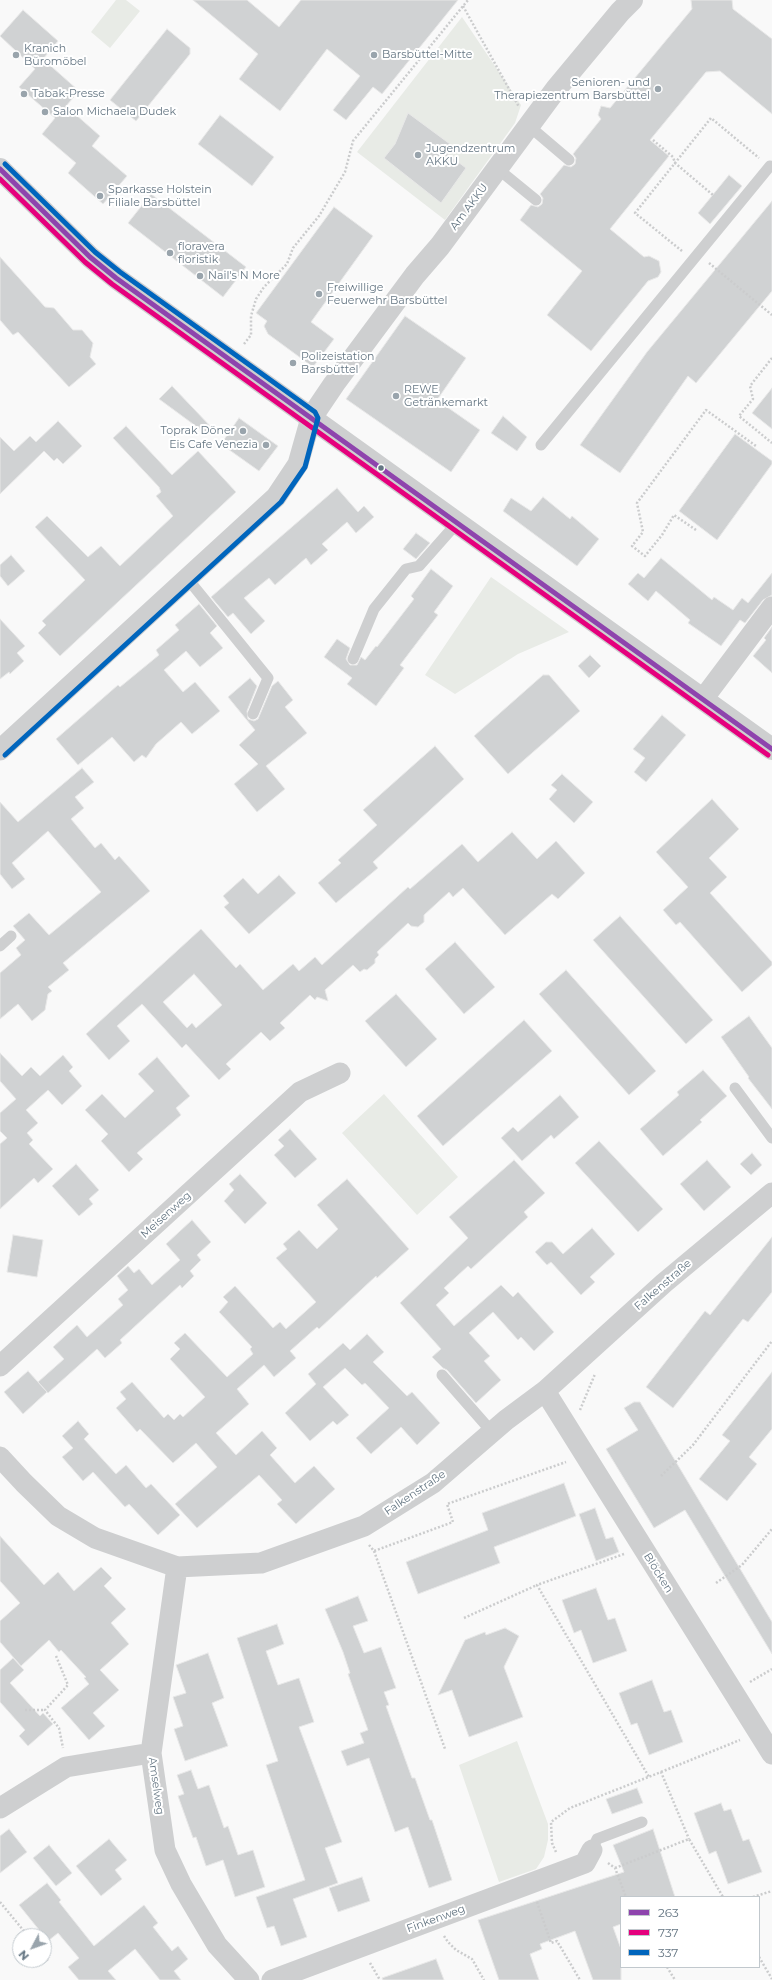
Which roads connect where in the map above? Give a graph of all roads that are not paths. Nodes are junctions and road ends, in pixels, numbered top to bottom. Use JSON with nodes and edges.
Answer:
{"nodes":[{"id":1,"x":632,"y":0,"type":"edge"},
{"id":2,"x":529,"y":126,"type":"junction"},
{"id":3,"x":569,"y":160,"type":"dead end"},
{"id":4,"x":770,"y":166,"type":"road end"},
{"id":5,"x":498,"y":168,"type":"junction"},
{"id":6,"x":2,"y":176,"type":"edge"},
{"id":7,"x":536,"y":200,"type":"dead end"},
{"id":8,"x":311,"y":418,"type":"junction"},
{"id":9,"x":541,"y":445,"type":"dead end"},
{"id":10,"x":457,"y":523,"type":"junction"},
{"id":11,"x":187,"y":578,"type":"junction"},
{"id":12,"x":772,"y":607,"type":"edge"},
{"id":13,"x":353,"y":659,"type":"dead end"},
{"id":14,"x":703,"y":699,"type":"junction"},
{"id":15,"x":253,"y":714,"type":"dead end"},
{"id":16,"x":772,"y":749,"type":"edge"},
{"id":17,"x":0,"y":750,"type":"edge"},
{"id":18,"x":11,"y":936,"type":"dead end"},
{"id":19,"x":0,"y":946,"type":"edge"},
{"id":20,"x":340,"y":1073,"type":"dead end"},
{"id":21,"x":735,"y":1088,"type":"dead end"},
{"id":22,"x":772,"y":1138,"type":"edge"},
{"id":23,"x":772,"y":1193,"type":"edge"},
{"id":24,"x":0,"y":1366,"type":"edge"},
{"id":25,"x":442,"y":1375,"type":"dead end"},
{"id":26,"x":545,"y":1391,"type":"junction"},
{"id":27,"x":492,"y":1432,"type":"junction"},
{"id":28,"x":0,"y":1457,"type":"edge"},
{"id":29,"x":177,"y":1568,"type":"junction"},
{"id":30,"x":151,"y":1752,"type":"junction"},
{"id":31,"x":772,"y":1754,"type":"edge"},
{"id":32,"x":0,"y":1808,"type":"edge"},
{"id":33,"x":642,"y":1822,"type":"dead end"},
{"id":34,"x":592,"y":1850,"type":"joint"},
{"id":35,"x":249,"y":1980,"type":"edge"},
{"id":36,"x":272,"y":1980,"type":"edge"}],
"edges":[{"from":1,"to":2,"type":"street","name":"Am AKKU"},
{"from":2,"to":3,"type":"lane"},
{"from":2,"to":5,"type":"street","name":"Am AKKU"},
{"from":4,"to":9,"type":"lane"},
{"from":5,"to":7,"type":"lane"},
{"from":5,"to":8,"type":"street","name":"Am AKKU"},
{"from":6,"to":8,"type":"street"},
{"from":8,"to":10,"type":"street"},
{"from":8,"to":11,"type":"street"},
{"from":10,"to":13,"type":"lane"},
{"from":10,"to":14,"type":"street"},
{"from":11,"to":15,"type":"lane"},
{"from":11,"to":17,"type":"street"},
{"from":12,"to":14,"type":"street"},
{"from":14,"to":16,"type":"street"},
{"from":18,"to":19,"type":"lane"},
{"from":20,"to":24,"type":"street","name":"Meisenweg"},
{"from":21,"to":22,"type":"lane"},
{"from":23,"to":26,"type":"street","name":"Falkenstraße"},
{"from":25,"to":27,"type":"lane"},
{"from":26,"to":27,"type":"street","name":"Falkenstraße"},
{"from":26,"to":31,"type":"street","name":"Blöcken"},
{"from":27,"to":29,"type":"street","name":"Falkenstraße"},
{"from":28,"to":29,"type":"street","name":"Falkenstraße"},
{"from":29,"to":30,"type":"street","name":"Amselweg"},
{"from":30,"to":32,"type":"street"},
{"from":30,"to":35,"type":"street","name":"Amselweg"},
{"from":33,"to":34,"type":"lane"},
{"from":34,"to":36,"type":"street","name":"Finkenweg"}]}
